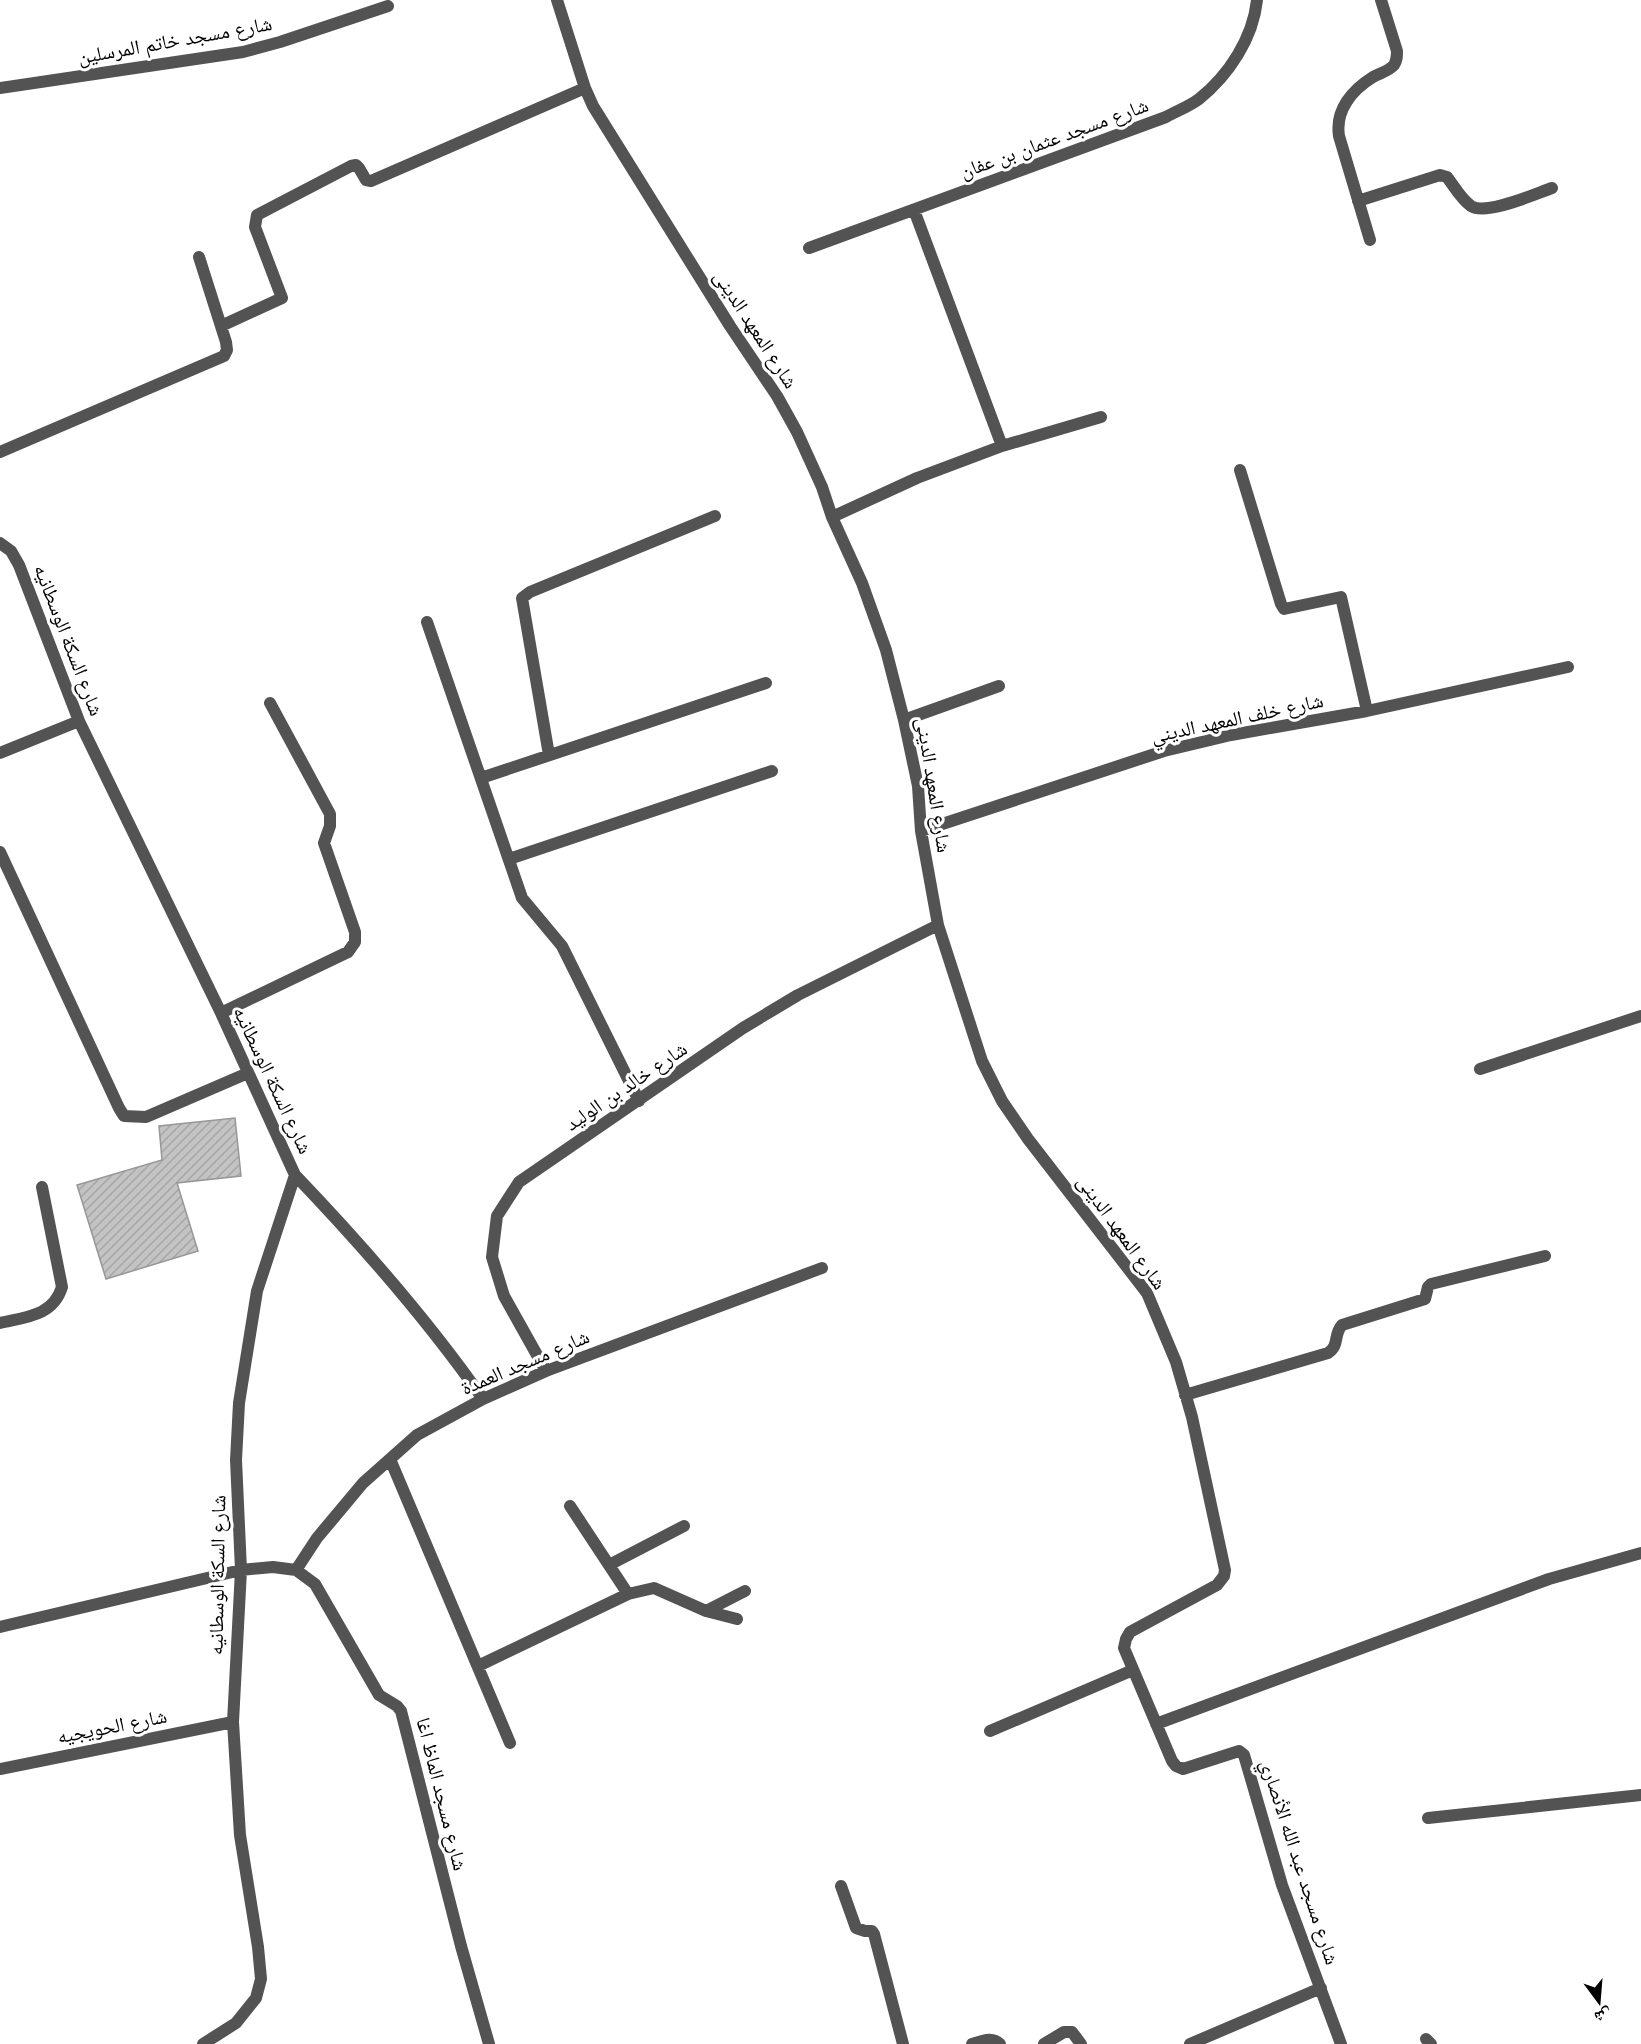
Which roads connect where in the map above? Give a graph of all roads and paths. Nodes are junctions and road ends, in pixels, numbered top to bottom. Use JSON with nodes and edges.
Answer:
{"nodes":[{"id":1,"x":557,"y":0,"type":"edge"},
{"id":2,"x":1257,"y":0,"type":"edge"},
{"id":3,"x":1381,"y":0,"type":"edge"},
{"id":4,"x":388,"y":6,"type":"dead end"},
{"id":5,"x":585,"y":87,"type":"junction"},
{"id":6,"x":0,"y":88,"type":"edge"},
{"id":7,"x":1552,"y":188,"type":"dead end"},
{"id":8,"x":1359,"y":201,"type":"junction"},
{"id":9,"x":914,"y":210,"type":"junction"},
{"id":10,"x":1370,"y":240,"type":"dead end"},
{"id":11,"x":809,"y":248,"type":"dead end"},
{"id":12,"x":199,"y":257,"type":"dead end"},
{"id":13,"x":221,"y":326,"type":"junction"},
{"id":14,"x":1101,"y":417,"type":"dead end"},
{"id":15,"x":1002,"y":446,"type":"junction"},
{"id":16,"x":0,"y":452,"type":"edge"},
{"id":17,"x":1240,"y":470,"type":"dead end"},
{"id":18,"x":715,"y":516,"type":"dead end"},
{"id":19,"x":832,"y":517,"type":"junction"},
{"id":20,"x":0,"y":543,"type":"edge"},
{"id":21,"x":427,"y":621,"type":"dead end"},
{"id":22,"x":1568,"y":668,"type":"dead end"},
{"id":23,"x":766,"y":683,"type":"dead end"},
{"id":24,"x":999,"y":686,"type":"dead end"},
{"id":25,"x":270,"y":703,"type":"dead end"},
{"id":26,"x":1367,"y":711,"type":"junction"},
{"id":27,"x":904,"y":720,"type":"junction"},
{"id":28,"x":79,"y":721,"type":"junction"},
{"id":29,"x":0,"y":753,"type":"edge"},
{"id":30,"x":549,"y":755,"type":"junction"},
{"id":31,"x":772,"y":771,"type":"dead end"},
{"id":32,"x":481,"y":778,"type":"junction"},
{"id":33,"x":921,"y":831,"type":"junction"},
{"id":34,"x":0,"y":852,"type":"edge"},
{"id":35,"x":509,"y":859,"type":"junction"},
{"id":36,"x":938,"y":925,"type":"junction"},
{"id":37,"x":221,"y":1013,"type":"junction"},
{"id":38,"x":1641,"y":1016,"type":"edge"},
{"id":39,"x":1480,"y":1069,"type":"dead end"},
{"id":40,"x":248,"y":1073,"type":"junction"},
{"id":41,"x":639,"y":1101,"type":"junction"},
{"id":42,"x":295,"y":1175,"type":"junction"},
{"id":43,"x":42,"y":1187,"type":"dead end"},
{"id":44,"x":1545,"y":1256,"type":"dead end"},
{"id":45,"x":822,"y":1268,"type":"dead end"},
{"id":46,"x":0,"y":1323,"type":"edge"},
{"id":47,"x":546,"y":1371,"type":"junction"},
{"id":48,"x":1185,"y":1395,"type":"junction"},
{"id":49,"x":483,"y":1399,"type":"junction"},
{"id":50,"x":390,"y":1459,"type":"junction"},
{"id":51,"x":570,"y":1506,"type":"dead end"},
{"id":52,"x":684,"y":1526,"type":"dead end"},
{"id":53,"x":1641,"y":1553,"type":"edge"},
{"id":54,"x":609,"y":1565,"type":"junction"},
{"id":55,"x":241,"y":1570,"type":"junction"},
{"id":56,"x":296,"y":1570,"type":"junction"},
{"id":57,"x":1217,"y":1585,"type":"joint"},
{"id":58,"x":745,"y":1591,"type":"dead end"},
{"id":59,"x":628,"y":1594,"type":"junction"},
{"id":60,"x":706,"y":1611,"type":"junction"},
{"id":61,"x":737,"y":1619,"type":"dead end"},
{"id":62,"x":0,"y":1627,"type":"edge"},
{"id":63,"x":478,"y":1666,"type":"junction"},
{"id":64,"x":1133,"y":1670,"type":"junction"},
{"id":65,"x":233,"y":1722,"type":"junction"},
{"id":66,"x":1156,"y":1724,"type":"junction"},
{"id":67,"x":990,"y":1731,"type":"dead end"},
{"id":68,"x":510,"y":1743,"type":"dead end"},
{"id":69,"x":0,"y":1769,"type":"edge"},
{"id":70,"x":1641,"y":1795,"type":"edge"},
{"id":71,"x":1428,"y":1818,"type":"dead end"},
{"id":72,"x":841,"y":1886,"type":"dead end"},
{"id":73,"x":1321,"y":1988,"type":"junction"},
{"id":74,"x":203,"y":2044,"type":"edge"},
{"id":75,"x":489,"y":2044,"type":"edge"},
{"id":76,"x":903,"y":2044,"type":"edge"},
{"id":77,"x":972,"y":2044,"type":"edge"},
{"id":78,"x":1000,"y":2044,"type":"edge"},
{"id":79,"x":1044,"y":2044,"type":"edge"},
{"id":80,"x":1081,"y":2044,"type":"edge"},
{"id":81,"x":1190,"y":2044,"type":"edge"},
{"id":82,"x":1341,"y":2044,"type":"edge"}],
"edges":[{"from":1,"to":5,"type":"street","name":"شارع المعهد الدينى"},
{"from":2,"to":9,"type":"street","name":"شارع مسجد عثمان بن عفان"},
{"from":3,"to":8,"type":"street"},
{"from":4,"to":6,"type":"street","name":"شارع مسجد خاتم المرسلين"},
{"from":5,"to":13,"type":"street"},
{"from":5,"to":19,"type":"street","name":"شارع المعهد الدينى"},
{"from":7,"to":8,"type":"street"},
{"from":8,"to":10,"type":"street"},
{"from":9,"to":11,"type":"street","name":"شارع مسجد عثمان بن عفان"},
{"from":9,"to":15,"type":"street"},
{"from":12,"to":13,"type":"street"},
{"from":13,"to":16,"type":"street"},
{"from":14,"to":15,"type":"street"},
{"from":15,"to":19,"type":"street"},
{"from":17,"to":26,"type":"street"},
{"from":18,"to":30,"type":"street"},
{"from":19,"to":27,"type":"street","name":"شارع المعهد الدينى"},
{"from":20,"to":28,"type":"street","name":"شارع السكة الوسطانيه"},
{"from":21,"to":32,"type":"street"},
{"from":22,"to":26,"type":"street","name":"شارع خلف المعهد الديني"},
{"from":23,"to":30,"type":"street"},
{"from":24,"to":27,"type":"street"},
{"from":25,"to":37,"type":"street"},
{"from":26,"to":33,"type":"street","name":"شارع خلف المعهد الديني"},
{"from":27,"to":33,"type":"street","name":"شارع المعهد الدينى"},
{"from":28,"to":29,"type":"street"},
{"from":28,"to":37,"type":"street","name":"شارع السكة الوسطانيه"},
{"from":30,"to":32,"type":"street"},
{"from":31,"to":35,"type":"street"},
{"from":32,"to":35,"type":"street"},
{"from":33,"to":36,"type":"street","name":"شارع المعهد الدينى"},
{"from":34,"to":40,"type":"street"},
{"from":35,"to":41,"type":"street"},
{"from":36,"to":41,"type":"street","name":"شارع خالد بن الوليد"},
{"from":36,"to":48,"type":"street","name":"شارع المعهد الدينى"},
{"from":37,"to":40,"type":"street","name":"شارع السكة الوسطانيه"},
{"from":38,"to":39,"type":"street"},
{"from":40,"to":42,"type":"street","name":"شارع السكة الوسطانيه"},
{"from":41,"to":47,"type":"street","name":"شارع خالد بن الوليد"},
{"from":42,"to":49,"type":"street"},
{"from":42,"to":55,"type":"street","name":"شارع السكة الوسطانيه"},
{"from":43,"to":46,"type":"street"},
{"from":44,"to":48,"type":"street"},
{"from":45,"to":47,"type":"street","name":"شارع مسجد العمدة"},
{"from":47,"to":49,"type":"street","name":"شارع مسجد العمدة"},
{"from":48,"to":57,"type":"street","name":"شارع المعهد الدينى"},
{"from":49,"to":50,"type":"street","name":"شارع مسجد العمدة"},
{"from":50,"to":56,"type":"street","name":"شارع مسجد العمدة"},
{"from":50,"to":63,"type":"street"},
{"from":51,"to":54,"type":"street"},
{"from":52,"to":54,"type":"street"},
{"from":53,"to":66,"type":"street"},
{"from":54,"to":59,"type":"street"},
{"from":55,"to":56,"type":"street"},
{"from":55,"to":62,"type":"street"},
{"from":55,"to":65,"type":"street","name":"شارع السكة الوسطانيه"},
{"from":56,"to":75,"type":"street","name":"شارع مسجد الماظ اغا"},
{"from":57,"to":64,"type":"street","name":"شارع مسجد عبد الله الأنصاري"},
{"from":58,"to":60,"type":"street"},
{"from":59,"to":60,"type":"street"},
{"from":59,"to":63,"type":"street"},
{"from":60,"to":61,"type":"street"},
{"from":63,"to":68,"type":"street"},
{"from":64,"to":66,"type":"street","name":"شارع مسجد عبد الله الأنصاري"},
{"from":64,"to":67,"type":"street"},
{"from":65,"to":69,"type":"street","name":"شارع الحويجيه"},
{"from":65,"to":74,"type":"street","name":"شارع السكة الوسطانيه"},
{"from":66,"to":73,"type":"street","name":"شارع مسجد عبد الله الأنصاري"},
{"from":70,"to":71,"type":"street"},
{"from":72,"to":76,"type":"street"},
{"from":73,"to":81,"type":"street"},
{"from":73,"to":82,"type":"street","name":"شارع مسجد عبد الله الأنصاري"},
{"from":77,"to":78,"type":"street"},
{"from":79,"to":80,"type":"street"}]}
